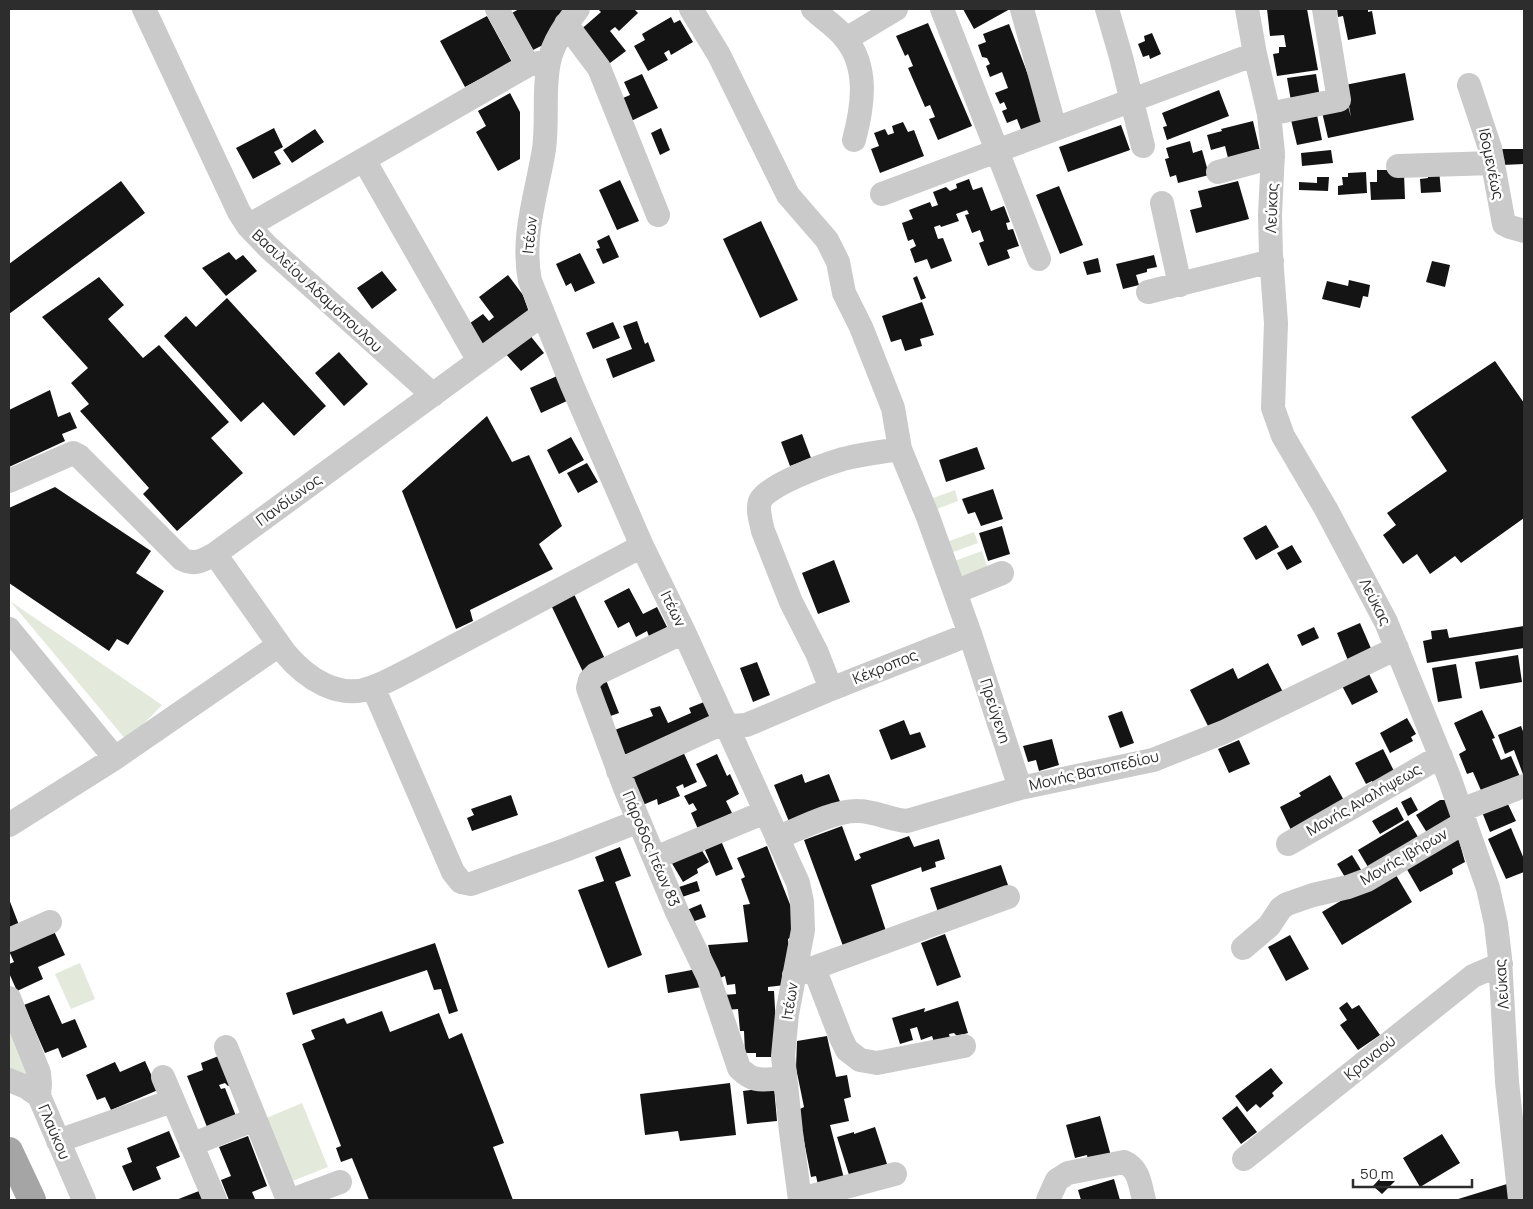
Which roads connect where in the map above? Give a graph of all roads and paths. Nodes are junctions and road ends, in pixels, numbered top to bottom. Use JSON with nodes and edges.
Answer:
{"nodes":[{"id":1,"x":144,"y":9,"type":"edge"},
{"id":2,"x":497,"y":9,"type":"edge"},
{"id":3,"x":691,"y":9,"type":"edge"},
{"id":4,"x":813,"y":9,"type":"edge"},
{"id":5,"x":896,"y":9,"type":"edge"},
{"id":6,"x":942,"y":9,"type":"edge"},
{"id":7,"x":1022,"y":9,"type":"edge"},
{"id":8,"x":1107,"y":9,"type":"edge"},
{"id":9,"x":1247,"y":9,"type":"edge"},
{"id":10,"x":1324,"y":9,"type":"edge"},
{"id":11,"x":572,"y":16,"type":"edge"},
{"id":12,"x":846,"y":39,"type":"junction"},
{"id":13,"x":1255,"y":54,"type":"junction"},
{"id":14,"x":539,"y":63,"type":"junction"},
{"id":15,"x":1468,"y":85,"type":"dead end"},
{"id":16,"x":1132,"y":100,"type":"junction"},
{"id":17,"x":1269,"y":114,"type":"junction"},
{"id":18,"x":1055,"y":129,"type":"junction"},
{"id":19,"x":854,"y":140,"type":"dead end"},
{"id":20,"x":1143,"y":146,"type":"dead end"},
{"id":21,"x":998,"y":151,"type":"junction"},
{"id":22,"x":1273,"y":157,"type":"junction"},
{"id":23,"x":364,"y":160,"type":"junction"},
{"id":24,"x":1493,"y":164,"type":"junction"},
{"id":25,"x":1398,"y":166,"type":"dead end"},
{"id":26,"x":1218,"y":172,"type":"dead end"},
{"id":27,"x":882,"y":194,"type":"dead end"},
{"id":28,"x":1162,"y":203,"type":"dead end"},
{"id":29,"x":658,"y":215,"type":"dead end"},
{"id":30,"x":248,"y":226,"type":"junction"},
{"id":31,"x":1524,"y":231,"type":"edge"},
{"id":32,"x":1039,"y":259,"type":"dead end"},
{"id":33,"x":1272,"y":261,"type":"junction"},
{"id":34,"x":1180,"y":285,"type":"junction"},
{"id":35,"x":1148,"y":292,"type":"dead end"},
{"id":36,"x":543,"y":314,"type":"junction"},
{"id":37,"x":479,"y":362,"type":"junction"},
{"id":38,"x":433,"y":395,"type":"junction"},
{"id":39,"x":900,"y":449,"type":"junction"},
{"id":40,"x":9,"y":481,"type":"edge"},
{"id":41,"x":642,"y":546,"type":"junction"},
{"id":42,"x":215,"y":554,"type":"junction"},
{"id":43,"x":1002,"y":573,"type":"dead end"},
{"id":44,"x":955,"y":592,"type":"junction"},
{"id":45,"x":9,"y":628,"type":"edge"},
{"id":46,"x":684,"y":632,"type":"junction"},
{"id":47,"x":970,"y":634,"type":"junction"},
{"id":48,"x":279,"y":645,"type":"junction"},
{"id":49,"x":1397,"y":648,"type":"junction"},
{"id":50,"x":373,"y":687,"type":"junction"},
{"id":51,"x":831,"y":689,"type":"junction"},
{"id":52,"x":726,"y":727,"type":"junction"},
{"id":53,"x":1441,"y":756,"type":"junction"},
{"id":54,"x":115,"y":758,"type":"junction"},
{"id":55,"x":618,"y":771,"type":"junction"},
{"id":56,"x":1524,"y":786,"type":"edge"},
{"id":57,"x":1020,"y":788,"type":"junction"},
{"id":58,"x":764,"y":812,"type":"junction"},
{"id":59,"x":1464,"y":816,"type":"junction"},
{"id":60,"x":639,"y":821,"type":"junction"},
{"id":61,"x":9,"y":825,"type":"edge"},
{"id":62,"x":777,"y":838,"type":"junction"},
{"id":63,"x":1288,"y":844,"type":"dead end"},
{"id":64,"x":655,"y":858,"type":"junction"},
{"id":65,"x":1008,"y":897,"type":"dead end"},
{"id":66,"x":50,"y":922,"type":"dead end"},
{"id":67,"x":9,"y":940,"type":"edge"},
{"id":68,"x":1243,"y":948,"type":"dead end"},
{"id":69,"x":1501,"y":964,"type":"junction"},
{"id":70,"x":804,"y":971,"type":"junction"},
{"id":71,"x":9,"y":998,"type":"edge"},
{"id":72,"x":964,"y":1046,"type":"dead end"},
{"id":73,"x":226,"y":1047,"type":"dead end"},
{"id":74,"x":163,"y":1077,"type":"dead end"},
{"id":75,"x":785,"y":1078,"type":"junction"},
{"id":76,"x":9,"y":1080,"type":"edge"},
{"id":77,"x":39,"y":1096,"type":"junction"},
{"id":78,"x":172,"y":1101,"type":"junction"},
{"id":79,"x":255,"y":1119,"type":"junction"},
{"id":80,"x":58,"y":1141,"type":"junction"},
{"id":81,"x":191,"y":1145,"type":"junction"},
{"id":82,"x":9,"y":1151,"type":"edge"},
{"id":83,"x":1244,"y":1158,"type":"dead end"},
{"id":84,"x":895,"y":1174,"type":"dead end"},
{"id":85,"x":340,"y":1182,"type":"dead end"},
{"id":86,"x":32,"y":1200,"type":"edge"},
{"id":87,"x":84,"y":1200,"type":"edge"},
{"id":88,"x":215,"y":1200,"type":"edge"},
{"id":89,"x":288,"y":1200,"type":"edge"},
{"id":90,"x":292,"y":1200,"type":"edge"},
{"id":91,"x":800,"y":1200,"type":"edge"},
{"id":92,"x":1048,"y":1200,"type":"edge"},
{"id":93,"x":1144,"y":1200,"type":"edge"},
{"id":94,"x":1520,"y":1200,"type":"edge"}],
"edges":[{"from":1,"to":30,"type":"street","name":"Βασιλείου Αδαμόπουλου"},
{"from":2,"to":14,"type":"street"},
{"from":3,"to":39,"type":"street"},
{"from":4,"to":12,"type":"street"},
{"from":5,"to":12,"type":"street"},
{"from":6,"to":21,"type":"street"},
{"from":7,"to":18,"type":"street"},
{"from":8,"to":16,"type":"street"},
{"from":9,"to":13,"type":"street","name":"Λεύκας"},
{"from":10,"to":17,"type":"street"},
{"from":11,"to":14,"type":"street","name":"Ιτέων"},
{"from":11,"to":29,"type":"street","name":"Ιτέων"},
{"from":12,"to":19,"type":"street"},
{"from":13,"to":16,"type":"street"},
{"from":13,"to":17,"type":"street","name":"Λεύκας"},
{"from":14,"to":23,"type":"street"},
{"from":14,"to":36,"type":"street","name":"Ιτέων"},
{"from":15,"to":24,"type":"street","name":"Ιδομενέως"},
{"from":16,"to":18,"type":"street"},
{"from":16,"to":20,"type":"street"},
{"from":17,"to":22,"type":"street","name":"Λεύκας"},
{"from":18,"to":21,"type":"street"},
{"from":21,"to":27,"type":"street"},
{"from":21,"to":32,"type":"street"},
{"from":22,"to":26,"type":"street"},
{"from":22,"to":33,"type":"street","name":"Λεύκας"},
{"from":23,"to":30,"type":"street"},
{"from":23,"to":37,"type":"street"},
{"from":24,"to":25,"type":"street"},
{"from":24,"to":31,"type":"street","name":"Ιδομενέως"},
{"from":28,"to":34,"type":"street"},
{"from":30,"to":38,"type":"street","name":"Βασιλείου Αδαμόπουλου"},
{"from":33,"to":34,"type":"street"},
{"from":33,"to":49,"type":"street","name":"Λεύκας"},
{"from":34,"to":35,"type":"street"},
{"from":36,"to":37,"type":"street","name":"Πανδίωνος"},
{"from":36,"to":41,"type":"street","name":"Ιτέων"},
{"from":37,"to":38,"type":"street","name":"Πανδίωνος"},
{"from":38,"to":42,"type":"street","name":"Πανδίωνος"},
{"from":39,"to":44,"type":"street"},
{"from":39,"to":51,"type":"street"},
{"from":40,"to":42,"type":"street","name":"Πανδίωνος"},
{"from":41,"to":46,"type":"street","name":"Ιτέων"},
{"from":41,"to":50,"type":"street"},
{"from":42,"to":48,"type":"street"},
{"from":43,"to":44,"type":"street"},
{"from":44,"to":47,"type":"street"},
{"from":45,"to":54,"type":"street"},
{"from":46,"to":52,"type":"street","name":"Ιτέων"},
{"from":46,"to":55,"type":"street","name":"Πάροδος Ιτέων 83"},
{"from":47,"to":51,"type":"street","name":"Κέκροπος"},
{"from":47,"to":57,"type":"street","name":"Πρεύγενη"},
{"from":48,"to":50,"type":"street"},
{"from":48,"to":54,"type":"street"},
{"from":49,"to":53,"type":"street","name":"Λεύκας"},
{"from":49,"to":57,"type":"street","name":"Μονής Βατοπεδίου"},
{"from":50,"to":60,"type":"street"},
{"from":51,"to":52,"type":"street","name":"Κέκροπος"},
{"from":52,"to":55,"type":"street","name":"Κέκροπος"},
{"from":52,"to":58,"type":"street","name":"Ιτέων"},
{"from":53,"to":59,"type":"street","name":"Λεύκας"},
{"from":53,"to":63,"type":"street","name":"Μονής Αναλήψεως"},
{"from":54,"to":61,"type":"street"},
{"from":55,"to":60,"type":"street","name":"Πάροδος Ιτέων 83"},
{"from":56,"to":59,"type":"street","name":"Μονής Ιβήρων"},
{"from":57,"to":62,"type":"street","name":"Μονής Βατοπεδίου"},
{"from":58,"to":62,"type":"street","name":"Ιτέων"},
{"from":58,"to":64,"type":"street"},
{"from":59,"to":68,"type":"street","name":"Μονής Ιβήρων"},
{"from":59,"to":69,"type":"street","name":"Λεύκας"},
{"from":60,"to":64,"type":"street","name":"Πάροδος Ιτέων 83"},
{"from":62,"to":70,"type":"street","name":"Ιτέων"},
{"from":64,"to":75,"type":"street","name":"Πάροδος Ιτέων 83"},
{"from":65,"to":70,"type":"street"},
{"from":66,"to":67,"type":"street"},
{"from":69,"to":83,"type":"street","name":"Κραναού"},
{"from":69,"to":94,"type":"street","name":"Λεύκας"},
{"from":70,"to":72,"type":"street"},
{"from":70,"to":75,"type":"street","name":"Ιτέων"},
{"from":71,"to":77,"type":"street"},
{"from":73,"to":79,"type":"street"},
{"from":74,"to":78,"type":"street"},
{"from":75,"to":91,"type":"street","name":"Ιτέων"},
{"from":76,"to":77,"type":"street","name":"Γλαύκου"},
{"from":77,"to":80,"type":"street","name":"Γλαύκου"},
{"from":78,"to":80,"type":"street"},
{"from":78,"to":81,"type":"street"},
{"from":79,"to":81,"type":"street"},
{"from":79,"to":89,"type":"street"},
{"from":80,"to":87,"type":"street","name":"Γλαύκου"},
{"from":81,"to":88,"type":"street"},
{"from":82,"to":86,"type":"main road"},
{"from":84,"to":91,"type":"street"},
{"from":85,"to":90,"type":"street"},
{"from":92,"to":93,"type":"street"}]}
